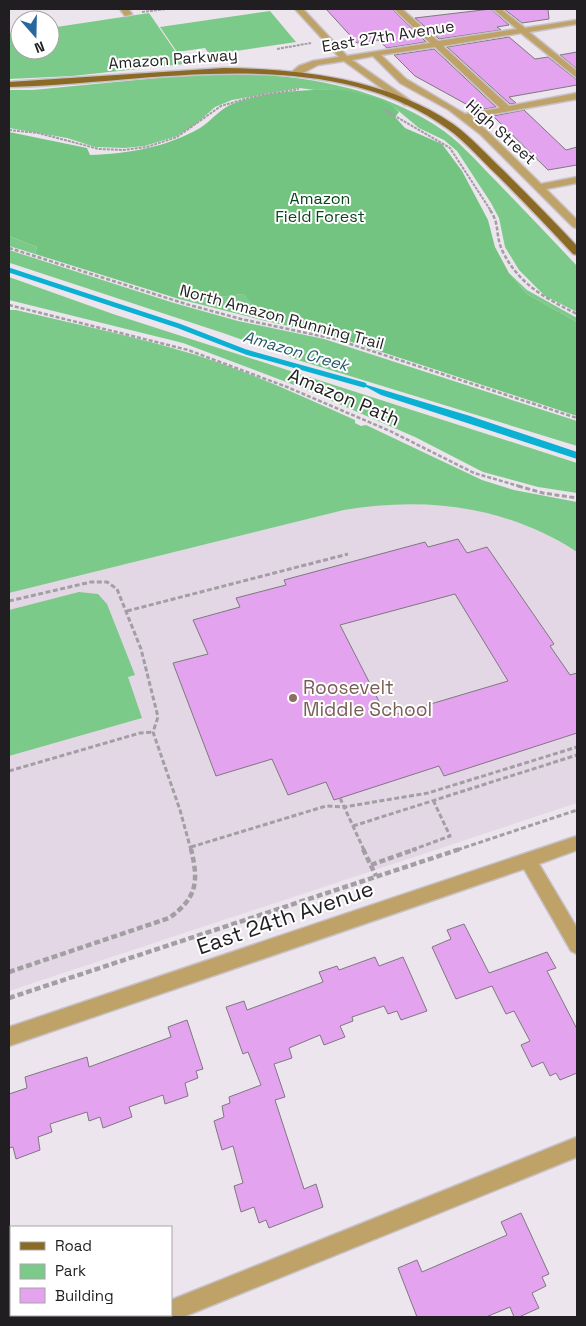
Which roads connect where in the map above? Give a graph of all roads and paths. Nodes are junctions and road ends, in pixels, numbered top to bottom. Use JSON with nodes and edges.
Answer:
{"nodes":[{"id":1,"x":166,"y":9,"type":"edge"},
{"id":2,"x":184,"y":9,"type":"edge"},
{"id":3,"x":190,"y":9,"type":"edge"},
{"id":4,"x":299,"y":9,"type":"edge"},
{"id":5,"x":398,"y":9,"type":"edge"},
{"id":6,"x":497,"y":9,"type":"edge"},
{"id":7,"x":126,"y":11,"type":"edge"},
{"id":8,"x":577,"y":22,"type":"edge"},
{"id":9,"x":523,"y":30,"type":"junction"},
{"id":10,"x":329,"y":41,"type":"junction"},
{"id":11,"x":436,"y":44,"type":"junction"},
{"id":12,"x":277,"y":49,"type":"dead end"},
{"id":13,"x":374,"y":53,"type":"junction"},
{"id":14,"x":345,"y":58,"type":"junction"},
{"id":15,"x":296,"y":73,"type":"junction"},
{"id":16,"x":577,"y":75,"type":"edge"},
{"id":17,"x":9,"y":85,"type":"edge"},
{"id":18,"x":303,"y":89,"type":"dead end"},
{"id":19,"x":577,"y":96,"type":"edge"},
{"id":20,"x":408,"y":103,"type":"junction"},
{"id":21,"x":380,"y":108,"type":"dead end"},
{"id":22,"x":506,"y":108,"type":"junction"},
{"id":23,"x":464,"y":117,"type":"junction"},
{"id":24,"x":9,"y":130,"type":"edge"},
{"id":25,"x":577,"y":180,"type":"edge"},
{"id":26,"x":539,"y":187,"type":"junction"},
{"id":27,"x":577,"y":224,"type":"edge"},
{"id":28,"x":9,"y":248,"type":"edge"},
{"id":29,"x":577,"y":252,"type":"edge"},
{"id":30,"x":9,"y":305,"type":"edge"},
{"id":31,"x":577,"y":314,"type":"edge"},
{"id":32,"x":577,"y":418,"type":"edge"},
{"id":33,"x":577,"y":498,"type":"edge"},
{"id":34,"x":348,"y":554,"type":"dead end"},
{"id":35,"x":9,"y":602,"type":"edge"},
{"id":36,"x":127,"y":611,"type":"junction"},
{"id":37,"x":153,"y":732,"type":"junction"},
{"id":38,"x":577,"y":747,"type":"edge"},
{"id":39,"x":577,"y":755,"type":"edge"},
{"id":40,"x":9,"y":771,"type":"edge"},
{"id":41,"x":340,"y":798,"type":"dead end"},
{"id":42,"x":434,"y":802,"type":"junction"},
{"id":43,"x":344,"y":807,"type":"junction"},
{"id":44,"x":577,"y":810,"type":"edge"},
{"id":45,"x":353,"y":826,"type":"junction"},
{"id":46,"x":577,"y":843,"type":"edge"},
{"id":47,"x":191,"y":847,"type":"junction"},
{"id":48,"x":528,"y":860,"type":"junction"},
{"id":49,"x":371,"y":865,"type":"junction"},
{"id":50,"x":376,"y":876,"type":"junction"},
{"id":51,"x":577,"y":945,"type":"edge"},
{"id":52,"x":9,"y":972,"type":"edge"},
{"id":53,"x":9,"y":998,"type":"edge"},
{"id":54,"x":9,"y":1037,"type":"edge"},
{"id":55,"x":575,"y":1153,"type":"edge"},
{"id":56,"x":172,"y":1311,"type":"edge"}],
"edges":[{"from":1,"to":7,"type":"path"},
{"from":2,"to":3,"type":"path"},
{"from":4,"to":10,"type":"street"},
{"from":5,"to":11,"type":"street"},
{"from":6,"to":9,"type":"street"},
{"from":8,"to":9,"type":"street","name":"East 27th Avenue"},
{"from":9,"to":11,"type":"street","name":"East 27th Avenue"},
{"from":9,"to":16,"type":"street"},
{"from":10,"to":12,"type":"path"},
{"from":10,"to":14,"type":"street"},
{"from":11,"to":13,"type":"street","name":"East 27th Avenue"},
{"from":11,"to":22,"type":"street"},
{"from":13,"to":14,"type":"street","name":"East 27th Avenue"},
{"from":13,"to":23,"type":"street","name":"High Street"},
{"from":14,"to":15,"type":"street","name":"East 27th Avenue"},
{"from":14,"to":20,"type":"street"},
{"from":15,"to":17,"type":"main road","name":"Amazon Parkway"},
{"from":15,"to":20,"type":"main road","name":"Amazon Parkway"},
{"from":18,"to":24,"type":"path"},
{"from":19,"to":22,"type":"street"},
{"from":20,"to":29,"type":"main road","name":"Amazon Parkway"},
{"from":21,"to":31,"type":"path"},
{"from":22,"to":23,"type":"street"},
{"from":23,"to":26,"type":"street","name":"High Street"},
{"from":25,"to":26,"type":"street"},
{"from":26,"to":27,"type":"street","name":"High Street"},
{"from":28,"to":32,"type":"path","name":"North Amazon Running Trail"},
{"from":30,"to":33,"type":"path","name":"Amazon Path"},
{"from":34,"to":36,"type":"path"},
{"from":35,"to":36,"type":"path"},
{"from":36,"to":37,"type":"path"},
{"from":37,"to":40,"type":"path"},
{"from":37,"to":47,"type":"path"},
{"from":38,"to":43,"type":"path"},
{"from":39,"to":42,"type":"path"},
{"from":41,"to":43,"type":"path"},
{"from":42,"to":45,"type":"path"},
{"from":42,"to":49,"type":"path"},
{"from":43,"to":45,"type":"path"},
{"from":43,"to":47,"type":"path"},
{"from":44,"to":50,"type":"path"},
{"from":45,"to":49,"type":"path"},
{"from":46,"to":48,"type":"street","name":"East 24th Avenue"},
{"from":47,"to":52,"type":"path"},
{"from":48,"to":51,"type":"street"},
{"from":48,"to":54,"type":"street","name":"East 24th Avenue"},
{"from":49,"to":50,"type":"path"},
{"from":50,"to":53,"type":"path"},
{"from":55,"to":56,"type":"street"}]}
